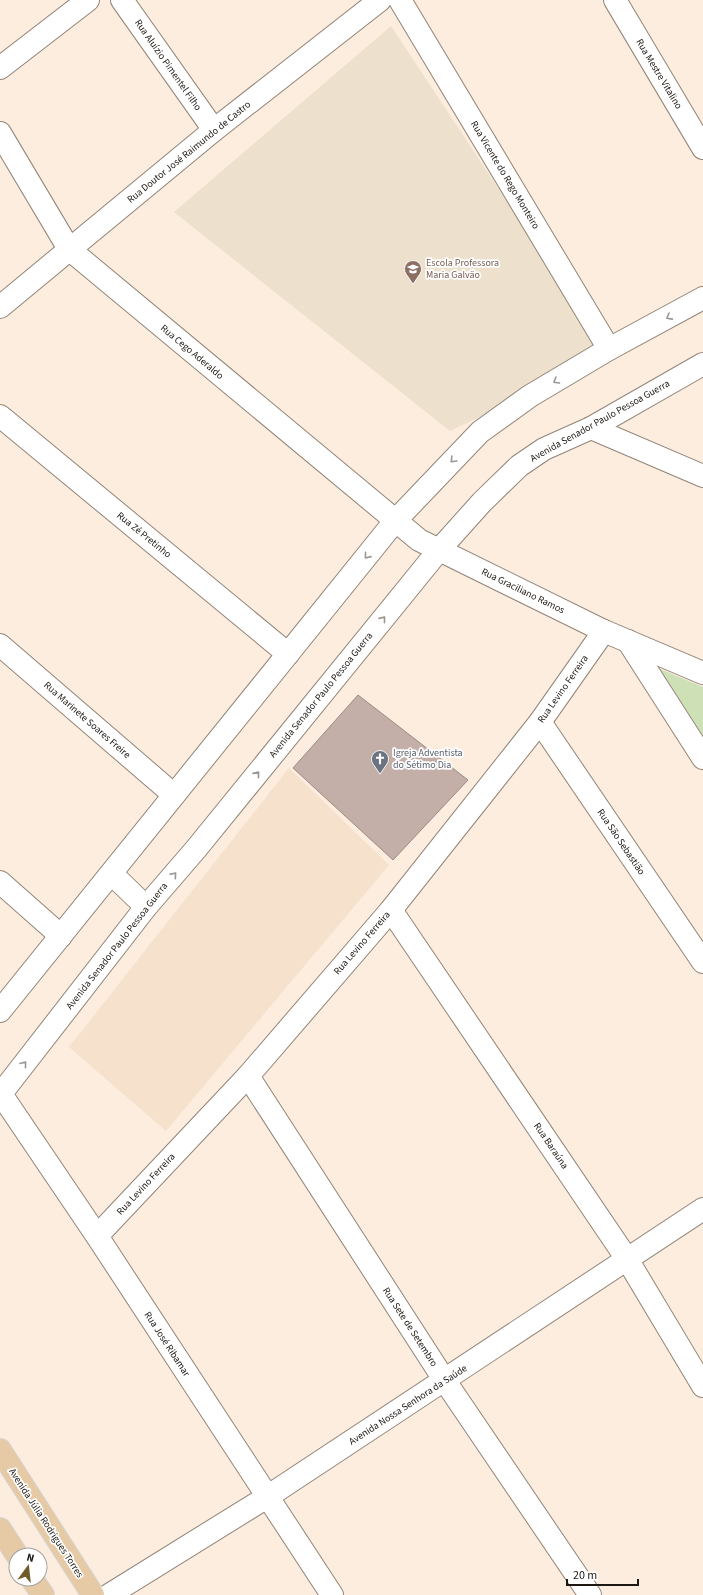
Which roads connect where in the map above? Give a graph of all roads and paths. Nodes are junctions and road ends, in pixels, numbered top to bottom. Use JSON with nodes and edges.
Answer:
{"nodes":[{"id":1,"x":88,"y":0,"type":"edge"},
{"id":2,"x":122,"y":0,"type":"edge"},
{"id":3,"x":380,"y":0,"type":"edge"},
{"id":4,"x":400,"y":0,"type":"edge"},
{"id":5,"x":615,"y":0,"type":"edge"},
{"id":6,"x":0,"y":68,"type":"edge"},
{"id":7,"x":214,"y":130,"type":"junction"},
{"id":8,"x":0,"y":133,"type":"edge"},
{"id":9,"x":703,"y":148,"type":"edge"},
{"id":10,"x":70,"y":249,"type":"junction"},
{"id":11,"x":703,"y":298,"type":"edge"},
{"id":12,"x":0,"y":307,"type":"edge"},
{"id":13,"x":609,"y":349,"type":"junction"},
{"id":14,"x":703,"y":364,"type":"edge"},
{"id":15,"x":0,"y":416,"type":"edge"},
{"id":16,"x":591,"y":428,"type":"junction"},
{"id":17,"x":703,"y":476,"type":"edge"},
{"id":18,"x":395,"y":521,"type":"junction"},
{"id":19,"x":419,"y":540,"type":"joint"},
{"id":20,"x":438,"y":550,"type":"junction"},
{"id":21,"x":604,"y":631,"type":"junction"},
{"id":22,"x":628,"y":641,"type":"junction"},
{"id":23,"x":0,"y":645,"type":"edge"},
{"id":24,"x":288,"y":654,"type":"junction"},
{"id":25,"x":703,"y":673,"type":"edge"},
{"id":26,"x":540,"y":722,"type":"junction"},
{"id":27,"x":703,"y":758,"type":"edge"},
{"id":28,"x":174,"y":795,"type":"junction"},
{"id":29,"x":112,"y":874,"type":"junction"},
{"id":30,"x":0,"y":882,"type":"edge"},
{"id":31,"x":146,"y":907,"type":"junction"},
{"id":32,"x":391,"y":910,"type":"junction"},
{"id":33,"x":61,"y":936,"type":"junction"},
{"id":34,"x":703,"y":962,"type":"edge"},
{"id":35,"x":0,"y":1011,"type":"edge"},
{"id":36,"x":248,"y":1076,"type":"junction"},
{"id":37,"x":0,"y":1094,"type":"edge"},
{"id":38,"x":703,"y":1209,"type":"edge"},
{"id":39,"x":97,"y":1236,"type":"junction"},
{"id":40,"x":627,"y":1259,"type":"junction"},
{"id":41,"x":445,"y":1381,"type":"junction"},
{"id":42,"x":703,"y":1386,"type":"edge"},
{"id":43,"x":0,"y":1450,"type":"edge"},
{"id":44,"x":267,"y":1498,"type":"junction"},
{"id":45,"x":0,"y":1529,"type":"edge"},
{"id":46,"x":12,"y":1547,"type":"edge"},
{"id":47,"x":93,"y":1595,"type":"edge"},
{"id":48,"x":109,"y":1595,"type":"edge"},
{"id":49,"x":332,"y":1595,"type":"edge"},
{"id":50,"x":590,"y":1595,"type":"edge"}],
"edges":[{"from":1,"to":6,"type":"street"},
{"from":2,"to":7,"type":"street","name":"Rua Aluízio Pimentel Filho"},
{"from":3,"to":7,"type":"street","name":"Rua Doutor José Raimundo de Castro"},
{"from":4,"to":13,"type":"street","name":"Rua Vicente do Rego Monteiro"},
{"from":5,"to":9,"type":"street","name":"Rua Mestre Vitalino"},
{"from":7,"to":10,"type":"street","name":"Rua Doutor José Raimundo de Castro"},
{"from":8,"to":10,"type":"street","name":"Rua Cego Aderaldo"},
{"from":10,"to":12,"type":"street","name":"Rua Doutor José Raimundo de Castro"},
{"from":10,"to":18,"type":"street","name":"Rua Cego Aderaldo"},
{"from":11,"to":13,"type":"street","one_way":true},
{"from":13,"to":18,"type":"street","one_way":true},
{"from":14,"to":16,"type":"street","name":"Avenida Senador Paulo Pessoa Guerra"},
{"from":15,"to":24,"type":"street","name":"Rua Zé Pretinho"},
{"from":16,"to":17,"type":"street"},
{"from":16,"to":20,"type":"street","name":"Avenida Senador Paulo Pessoa Guerra"},
{"from":18,"to":19,"type":"street","name":"Rua Cego Aderaldo"},
{"from":18,"to":24,"type":"street","one_way":true},
{"from":19,"to":20,"type":"street","name":"Rua Graciliano Ramos"},
{"from":20,"to":21,"type":"street","name":"Rua Graciliano Ramos"},
{"from":31,"to":20,"type":"street","name":"Avenida Senador Paulo Pessoa Guerra","one_way":true},
{"from":21,"to":22,"type":"street","name":"Rua Graciliano Ramos"},
{"from":21,"to":26,"type":"street","name":"Rua Levino Ferreira"},
{"from":22,"to":25,"type":"street","name":"Rua Graciliano Ramos"},
{"from":22,"to":27,"type":"street"},
{"from":23,"to":28,"type":"street","name":"Rua Marinete Soares Freire"},
{"from":24,"to":28,"type":"street"},
{"from":26,"to":32,"type":"street","name":"Rua Levino Ferreira"},
{"from":26,"to":34,"type":"street","name":"Rua São Sebastião"},
{"from":28,"to":29,"type":"street"},
{"from":29,"to":31,"type":"street"},
{"from":29,"to":33,"type":"street"},
{"from":30,"to":33,"type":"street"},
{"from":37,"to":31,"type":"street","name":"Avenida Senador Paulo Pessoa Guerra","one_way":true},
{"from":32,"to":36,"type":"street","name":"Rua Levino Ferreira"},
{"from":32,"to":40,"type":"street","name":"Rua Baraúna"},
{"from":33,"to":35,"type":"street"},
{"from":36,"to":39,"type":"street","name":"Rua Levino Ferreira"},
{"from":36,"to":41,"type":"street","name":"Rua Sete de Setembro"},
{"from":37,"to":39,"type":"street","name":"Rua José Ribamar"},
{"from":38,"to":40,"type":"street","name":"Avenida Nossa Senhora da Saúde"},
{"from":39,"to":44,"type":"street","name":"Rua José Ribamar"},
{"from":40,"to":41,"type":"street","name":"Avenida Nossa Senhora da Saúde"},
{"from":40,"to":42,"type":"street","name":"Rua Baraúna"},
{"from":41,"to":44,"type":"street","name":"Avenida Nossa Senhora da Saúde"},
{"from":41,"to":50,"type":"street","name":"Rua Sete de Setembro"},
{"from":43,"to":47,"type":"main road","name":"Avenida Júlia Rodrigues Torres"},
{"from":44,"to":48,"type":"street","name":"Avenida Nossa Senhora da Saúde"},
{"from":44,"to":49,"type":"street","name":"Rua José Ribamar"},
{"from":45,"to":46,"type":"main road"}]}
